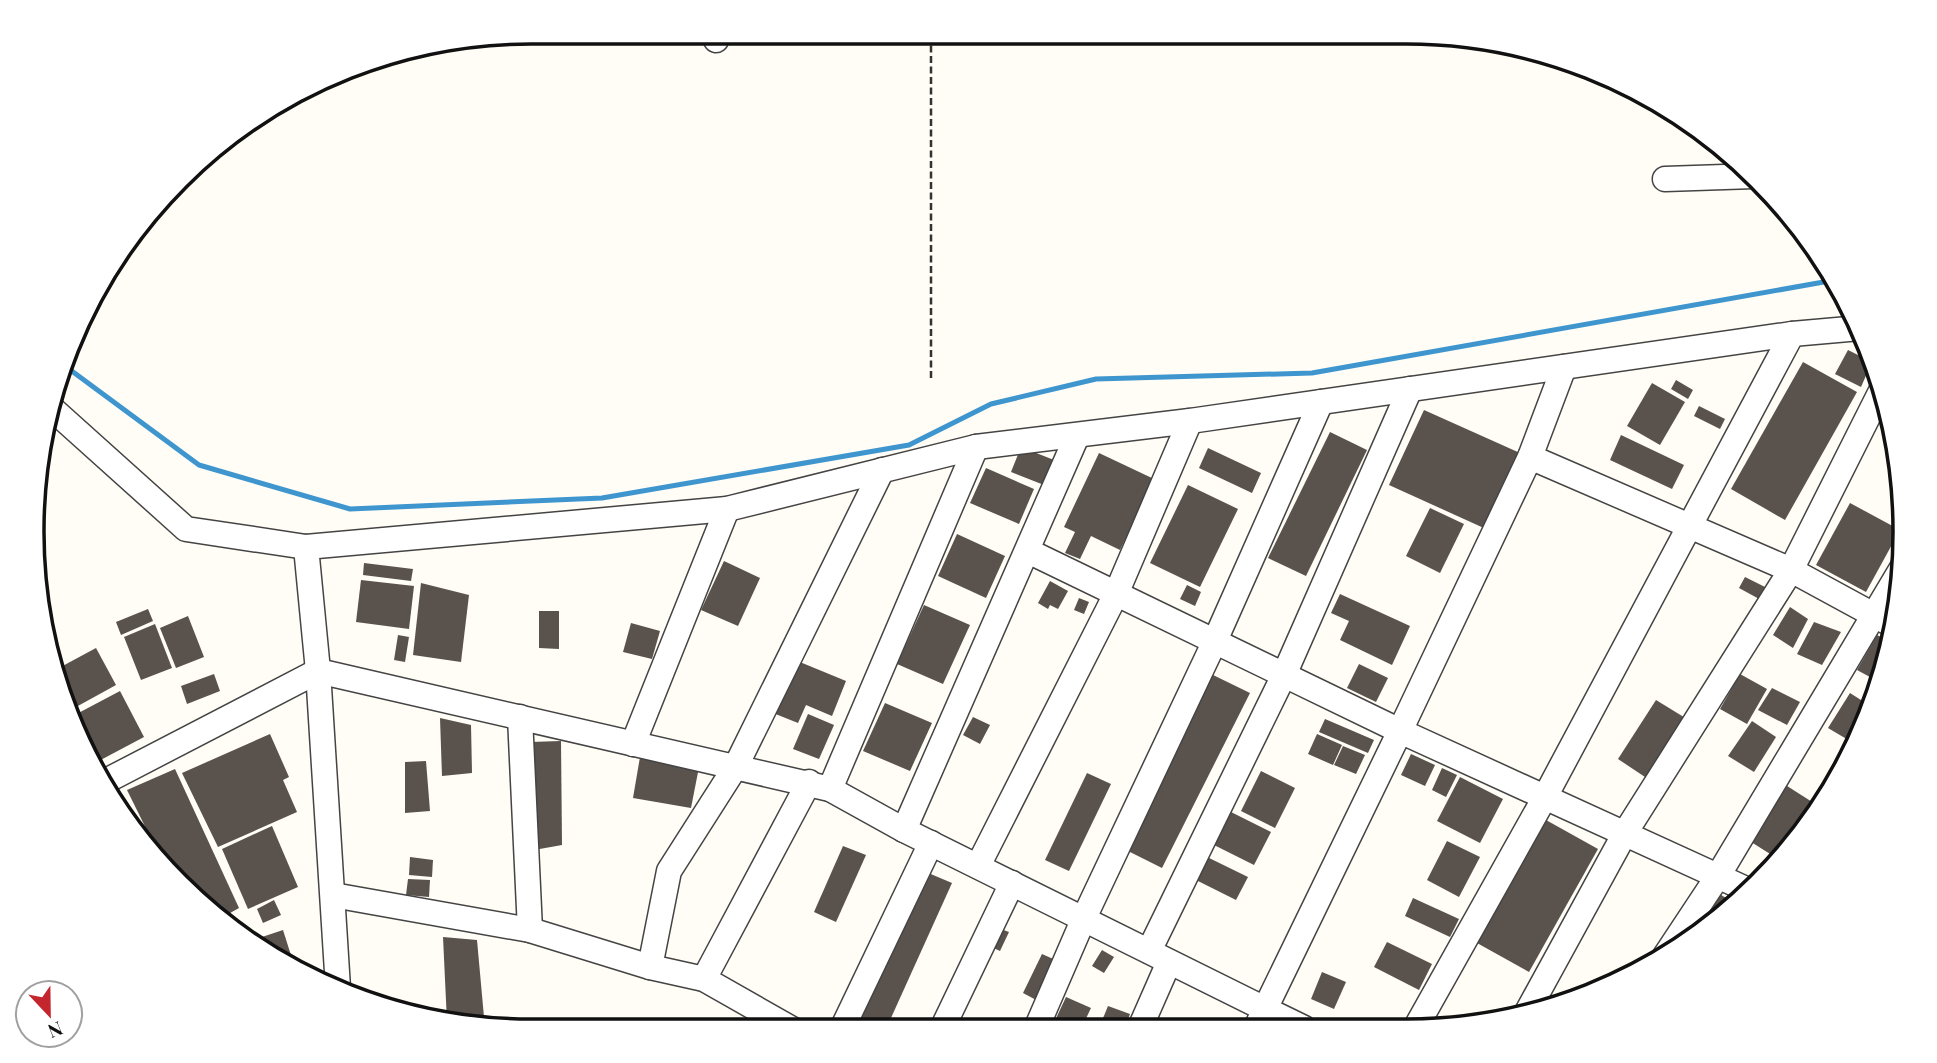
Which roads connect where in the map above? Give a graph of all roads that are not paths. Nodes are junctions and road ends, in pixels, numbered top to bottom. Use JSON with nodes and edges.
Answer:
{"nodes":[{"id":1,"x":1739,"y":177,"type":"edge"},
{"id":2,"x":1665,"y":179,"type":"dead end"},
{"id":3,"x":1849,"y":329,"type":"edge"},
{"id":4,"x":1792,"y":334,"type":"junction"},
{"id":5,"x":1563,"y":367,"type":"junction"},
{"id":6,"x":1410,"y":389,"type":"junction"},
{"id":7,"x":1876,"y":401,"type":"edge"},
{"id":8,"x":1321,"y":402,"type":"junction"},
{"id":9,"x":58,"y":414,"type":"edge"},
{"id":10,"x":1190,"y":421,"type":"junction"},
{"id":11,"x":1077,"y":436,"type":"junction"},
{"id":12,"x":976,"y":447,"type":"junction"},
{"id":13,"x":1530,"y":457,"type":"junction"},
{"id":14,"x":883,"y":470,"type":"junction"},
{"id":15,"x":727,"y":509,"type":"junction"},
{"id":16,"x":1690,"y":528,"type":"junction"},
{"id":17,"x":306,"y":547,"type":"junction"},
{"id":18,"x":1028,"y":551,"type":"junction"},
{"id":19,"x":1791,"y":570,"type":"junction"},
{"id":20,"x":1116,"y":594,"type":"junction"},
{"id":21,"x":1884,"y":621,"type":"edge"},
{"id":22,"x":1214,"y":643,"type":"junction"},
{"id":23,"x":318,"y":671,"type":"junction"},
{"id":24,"x":1284,"y":675,"type":"junction"},
{"id":25,"x":520,"y":718,"type":"junction"},
{"id":26,"x":1400,"y":731,"type":"junction"},
{"id":27,"x":634,"y":744,"type":"junction"},
{"id":28,"x":736,"y":766,"type":"junction"},
{"id":29,"x":111,"y":778,"type":"edge"},
{"id":30,"x":820,"y":786,"type":"junction"},
{"id":31,"x":1545,"y":797,"type":"junction"},
{"id":32,"x":904,"y":830,"type":"junction"},
{"id":33,"x":1625,"y":833,"type":"junction"},
{"id":34,"x":932,"y":843,"type":"junction"},
{"id":35,"x":978,"y":866,"type":"junction"},
{"id":36,"x":1718,"y":876,"type":"junction"},
{"id":37,"x":1012,"y":883,"type":"junction"},
{"id":38,"x":1740,"y":886,"type":"edge"},
{"id":39,"x":333,"y":895,"type":"junction"},
{"id":40,"x":1084,"y":918,"type":"junction"},
{"id":41,"x":530,"y":930,"type":"junction"},
{"id":42,"x":1679,"y":935,"type":"edge"},
{"id":43,"x":1159,"y":957,"type":"junction"},
{"id":44,"x":650,"y":967,"type":"junction"},
{"id":45,"x":337,"y":979,"type":"edge"},
{"id":46,"x":704,"y":979,"type":"junction"},
{"id":47,"x":1532,"y":1003,"type":"edge"},
{"id":48,"x":773,"y":1019,"type":"edge"},
{"id":49,"x":847,"y":1019,"type":"edge"},
{"id":50,"x":947,"y":1019,"type":"edge"},
{"id":51,"x":1040,"y":1019,"type":"edge"},
{"id":52,"x":1142,"y":1019,"type":"edge"},
{"id":53,"x":1261,"y":1019,"type":"edge"},
{"id":54,"x":1421,"y":1019,"type":"edge"}],
"edges":[{"from":1,"to":2,"type":"street"},
{"from":3,"to":4,"type":"street"},
{"from":4,"to":5,"type":"street"},
{"from":4,"to":16,"type":"street"},
{"from":5,"to":6,"type":"street"},
{"from":5,"to":13,"type":"street"},
{"from":6,"to":8,"type":"street"},
{"from":6,"to":24,"type":"street"},
{"from":7,"to":19,"type":"street"},
{"from":8,"to":10,"type":"street"},
{"from":8,"to":22,"type":"street"},
{"from":9,"to":17,"type":"street"},
{"from":10,"to":11,"type":"street"},
{"from":10,"to":20,"type":"street"},
{"from":11,"to":12,"type":"street"},
{"from":11,"to":18,"type":"street"},
{"from":12,"to":14,"type":"street"},
{"from":12,"to":30,"type":"street"},
{"from":13,"to":16,"type":"street"},
{"from":13,"to":26,"type":"street"},
{"from":14,"to":15,"type":"street"},
{"from":14,"to":28,"type":"street"},
{"from":15,"to":17,"type":"street"},
{"from":15,"to":27,"type":"street"},
{"from":16,"to":19,"type":"street"},
{"from":16,"to":31,"type":"street"},
{"from":17,"to":23,"type":"street"},
{"from":18,"to":20,"type":"street"},
{"from":18,"to":32,"type":"street"},
{"from":19,"to":21,"type":"street"},
{"from":19,"to":33,"type":"street"},
{"from":20,"to":22,"type":"street"},
{"from":20,"to":35,"type":"street"},
{"from":21,"to":36,"type":"street"},
{"from":22,"to":24,"type":"street"},
{"from":22,"to":40,"type":"street"},
{"from":23,"to":25,"type":"street"},
{"from":23,"to":29,"type":"street"},
{"from":23,"to":39,"type":"street"},
{"from":24,"to":26,"type":"street"},
{"from":24,"to":43,"type":"street"},
{"from":25,"to":27,"type":"street"},
{"from":25,"to":41,"type":"street"},
{"from":26,"to":31,"type":"street"},
{"from":26,"to":53,"type":"street"},
{"from":27,"to":28,"type":"street"},
{"from":28,"to":30,"type":"street"},
{"from":28,"to":44,"type":"street"},
{"from":30,"to":32,"type":"street"},
{"from":30,"to":46,"type":"street"},
{"from":31,"to":33,"type":"street"},
{"from":31,"to":54,"type":"street"},
{"from":32,"to":34,"type":"street"},
{"from":33,"to":36,"type":"street"},
{"from":33,"to":47,"type":"street"},
{"from":34,"to":35,"type":"street"},
{"from":34,"to":49,"type":"street"},
{"from":35,"to":37,"type":"street"},
{"from":36,"to":38,"type":"street"},
{"from":36,"to":42,"type":"street"},
{"from":37,"to":40,"type":"street"},
{"from":37,"to":50,"type":"street"},
{"from":39,"to":41,"type":"street"},
{"from":39,"to":45,"type":"street"},
{"from":40,"to":43,"type":"street"},
{"from":40,"to":51,"type":"street"},
{"from":41,"to":44,"type":"street"},
{"from":43,"to":52,"type":"street"},
{"from":43,"to":53,"type":"street"},
{"from":44,"to":46,"type":"street"},
{"from":46,"to":48,"type":"street"}]}
